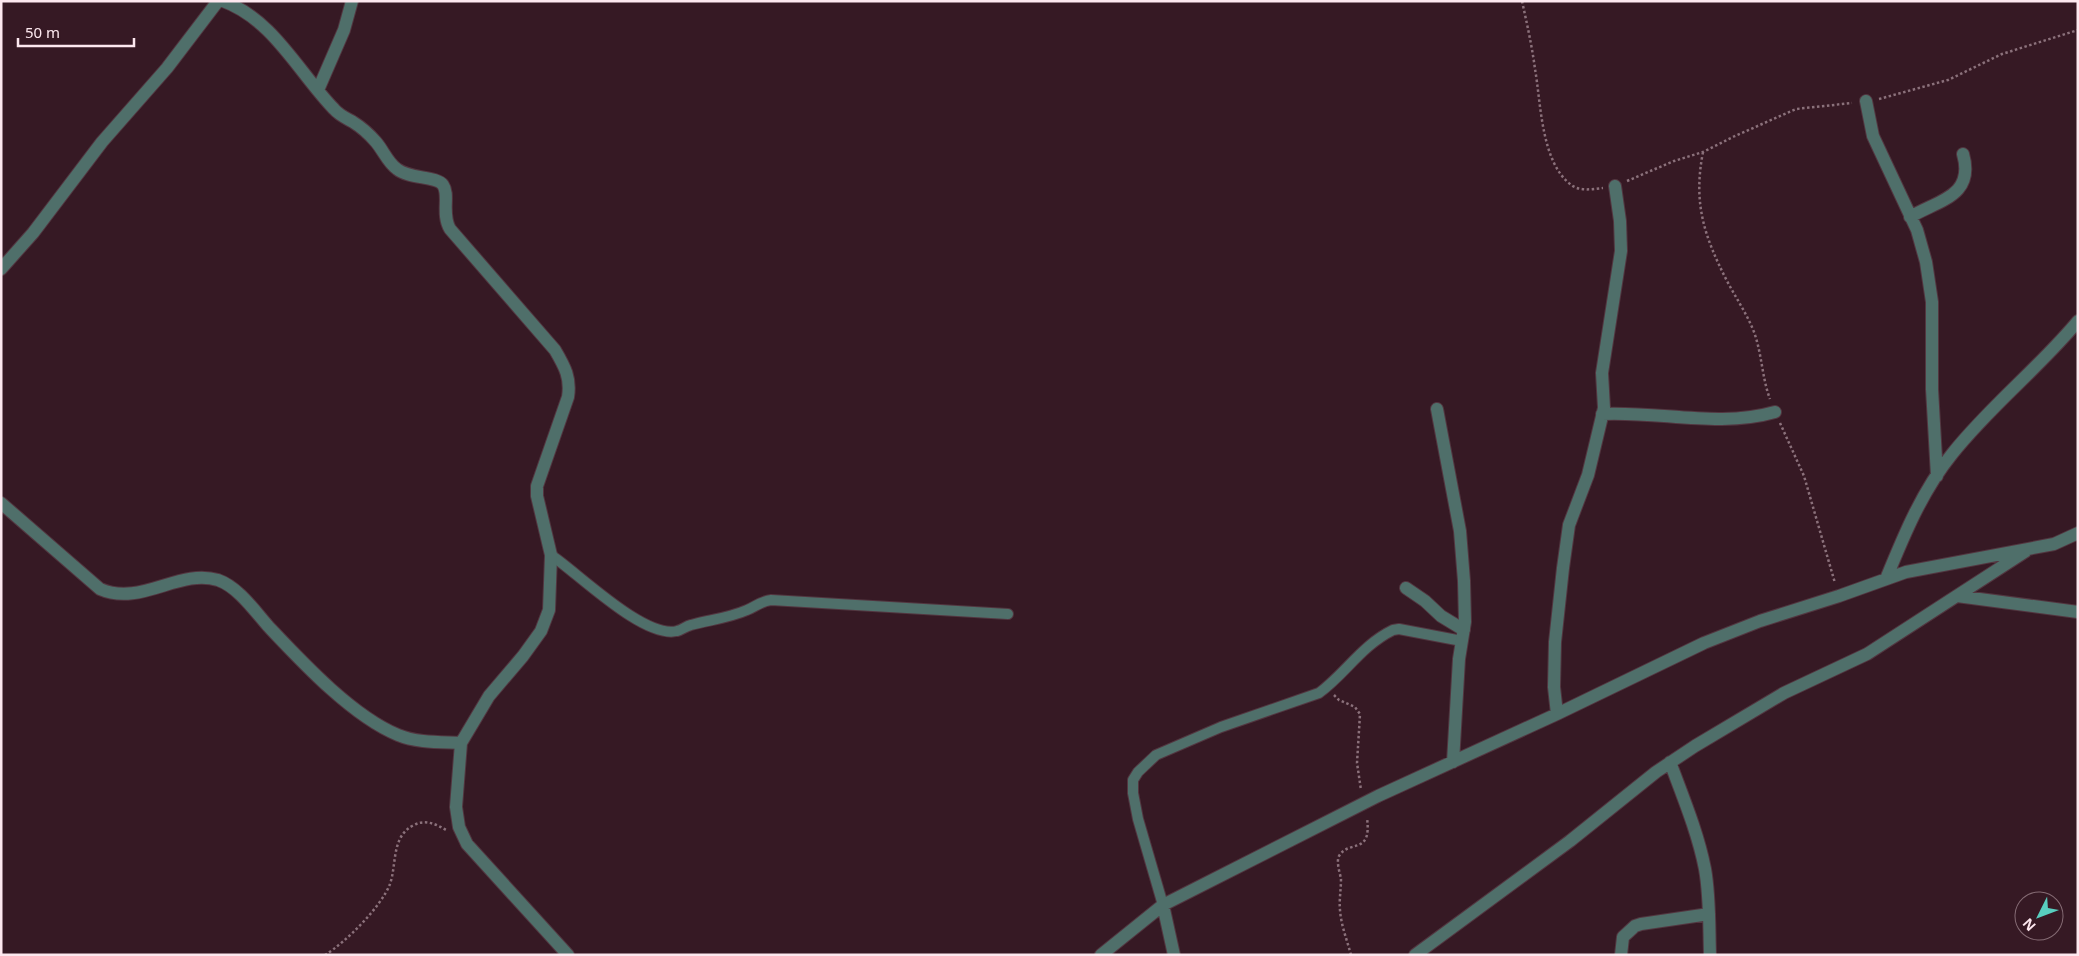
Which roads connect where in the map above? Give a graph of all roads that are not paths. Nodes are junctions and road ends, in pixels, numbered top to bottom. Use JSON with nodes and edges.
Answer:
{"nodes":[{"id":1,"x":218,"y":1,"type":"edge"},
{"id":2,"x":223,"y":1,"type":"edge"},
{"id":3,"x":352,"y":1,"type":"edge"},
{"id":4,"x":318,"y":90,"type":"junction"},
{"id":5,"x":1866,"y":102,"type":"road end"},
{"id":6,"x":1963,"y":154,"type":"dead end"},
{"id":7,"x":1615,"y":186,"type":"road end"},
{"id":8,"x":1910,"y":217,"type":"junction"},
{"id":9,"x":1,"y":269,"type":"edge"},
{"id":10,"x":2078,"y":321,"type":"edge"},
{"id":11,"x":1437,"y":409,"type":"dead end"},
{"id":12,"x":1775,"y":412,"type":"road end"},
{"id":13,"x":1602,"y":414,"type":"junction"},
{"id":14,"x":1937,"y":476,"type":"junction"},
{"id":15,"x":1,"y":503,"type":"edge"},
{"id":16,"x":2078,"y":534,"type":"edge"},
{"id":17,"x":2031,"y":548,"type":"junction"},
{"id":18,"x":551,"y":555,"type":"junction"},
{"id":19,"x":1886,"y":579,"type":"junction"},
{"id":20,"x":1406,"y":588,"type":"dead end"},
{"id":21,"x":1958,"y":596,"type":"junction"},
{"id":22,"x":2078,"y":612,"type":"edge"},
{"id":23,"x":1008,"y":614,"type":"dead end"},
{"id":24,"x":1463,"y":636,"type":"junction"},
{"id":25,"x":1557,"y":714,"type":"junction"},
{"id":26,"x":461,"y":743,"type":"junction"},
{"id":27,"x":1453,"y":762,"type":"junction"},
{"id":28,"x":1670,"y":762,"type":"junction"},
{"id":29,"x":1163,"y":905,"type":"junction"},
{"id":30,"x":1709,"y":914,"type":"junction"},
{"id":31,"x":568,"y":955,"type":"edge"},
{"id":32,"x":1101,"y":955,"type":"edge"},
{"id":33,"x":1174,"y":955,"type":"edge"},
{"id":34,"x":1414,"y":955,"type":"edge"},
{"id":35,"x":1621,"y":955,"type":"edge"},
{"id":36,"x":1710,"y":955,"type":"edge"}],
"edges":[{"from":1,"to":9,"type":"street"},
{"from":2,"to":4,"type":"street"},
{"from":3,"to":4,"type":"street"},
{"from":4,"to":18,"type":"street"},
{"from":5,"to":8,"type":"street"},
{"from":6,"to":8,"type":"street"},
{"from":7,"to":13,"type":"street"},
{"from":8,"to":14,"type":"street"},
{"from":10,"to":14,"type":"street"},
{"from":11,"to":24,"type":"street"},
{"from":12,"to":13,"type":"street"},
{"from":13,"to":25,"type":"street"},
{"from":14,"to":19,"type":"street"},
{"from":15,"to":26,"type":"street"},
{"from":16,"to":17,"type":"street"},
{"from":17,"to":19,"type":"street"},
{"from":17,"to":21,"type":"street"},
{"from":18,"to":23,"type":"lane"},
{"from":18,"to":26,"type":"street"},
{"from":19,"to":25,"type":"street"},
{"from":20,"to":24,"type":"street"},
{"from":21,"to":22,"type":"street"},
{"from":21,"to":28,"type":"street"},
{"from":24,"to":27,"type":"street"},
{"from":24,"to":29,"type":"lane"},
{"from":25,"to":27,"type":"street"},
{"from":26,"to":31,"type":"street"},
{"from":27,"to":29,"type":"street"},
{"from":28,"to":30,"type":"street"},
{"from":28,"to":34,"type":"street"},
{"from":29,"to":32,"type":"street"},
{"from":29,"to":33,"type":"street"},
{"from":30,"to":35,"type":"street"},
{"from":30,"to":36,"type":"street"}]}
